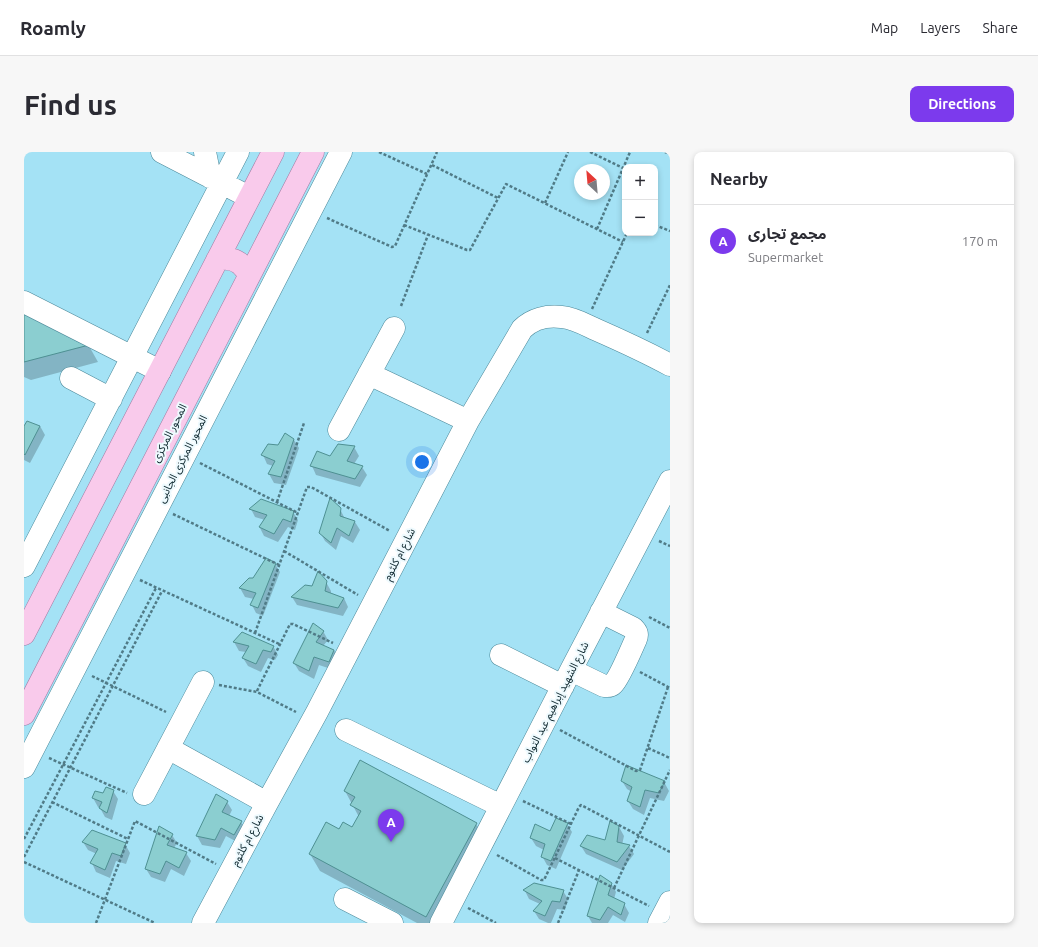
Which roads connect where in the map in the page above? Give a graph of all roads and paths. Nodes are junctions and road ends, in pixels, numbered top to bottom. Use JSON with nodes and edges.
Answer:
{"nodes":[{"id":1,"x":162,"y":152,"type":"edge"},
{"id":2,"x":205,"y":152,"type":"edge"},
{"id":3,"x":238,"y":152,"type":"edge"},
{"id":4,"x":272,"y":152,"type":"edge"},
{"id":5,"x":313,"y":152,"type":"edge"},
{"id":6,"x":341,"y":152,"type":"edge"},
{"id":7,"x":379,"y":152,"type":"edge"},
{"id":8,"x":437,"y":152,"type":"edge"},
{"id":9,"x":568,"y":152,"type":"edge"},
{"id":10,"x":590,"y":152,"type":"edge"},
{"id":11,"x":630,"y":152,"type":"edge"},
{"id":12,"x":665,"y":152,"type":"edge"},
{"id":13,"x":670,"y":154,"type":"edge"},
{"id":14,"x":625,"y":164,"type":"edge"},
{"id":15,"x":432,"y":165,"type":"junction"},
{"id":16,"x":622,"y":168,"type":"edge"},
{"id":17,"x":622,"y":170,"type":"edge"},
{"id":18,"x":427,"y":174,"type":"junction"},
{"id":19,"x":216,"y":180,"type":"junction"},
{"id":20,"x":249,"y":197,"type":"junction"},
{"id":21,"x":498,"y":198,"type":"junction"},
{"id":22,"x":545,"y":203,"type":"junction"},
{"id":23,"x":310,"y":211,"type":"junction"},
{"id":24,"x":281,"y":215,"type":"junction"},
{"id":25,"x":404,"y":225,"type":"junction"},
{"id":26,"x":658,"y":226,"type":"edge"},
{"id":27,"x":597,"y":229,"type":"junction"},
{"id":28,"x":670,"y":231,"type":"edge"},
{"id":29,"x":428,"y":235,"type":"junction"},
{"id":30,"x":626,"y":236,"type":"edge"},
{"id":31,"x":623,"y":242,"type":"junction"},
{"id":32,"x":217,"y":260,"type":"junction"},
{"id":33,"x":250,"y":276,"type":"junction"},
{"id":34,"x":670,"y":285,"type":"edge"},
{"id":35,"x":24,"y":302,"type":"edge"},
{"id":36,"x":401,"y":306,"type":"dead end"},
{"id":37,"x":584,"y":325,"type":"junction"},
{"id":38,"x":394,"y":328,"type":"dead end"},
{"id":39,"x":640,"y":349,"type":"junction"},
{"id":40,"x":133,"y":357,"type":"junction"},
{"id":41,"x":670,"y":364,"type":"edge"},
{"id":42,"x":160,"y":371,"type":"junction"},
{"id":43,"x":369,"y":374,"type":"junction"},
{"id":44,"x":71,"y":378,"type":"dead end"},
{"id":45,"x":111,"y":399,"type":"junction"},
{"id":46,"x":468,"y":421,"type":"junction"},
{"id":47,"x":304,"y":423,"type":"dead end"},
{"id":48,"x":340,"y":430,"type":"dead end"},
{"id":49,"x":184,"y":455,"type":"junction"},
{"id":50,"x":670,"y":481,"type":"edge"},
{"id":51,"x":277,"y":502,"type":"junction"},
{"id":52,"x":158,"y":506,"type":"junction"},
{"id":53,"x":298,"y":513,"type":"junction"},
{"id":54,"x":407,"y":540,"type":"junction"},
{"id":55,"x":284,"y":551,"type":"junction"},
{"id":56,"x":279,"y":565,"type":"junction"},
{"id":57,"x":24,"y":566,"type":"edge"},
{"id":58,"x":124,"y":573,"type":"junction"},
{"id":59,"x":156,"y":588,"type":"junction"},
{"id":60,"x":162,"y":590,"type":"junction"},
{"id":61,"x":373,"y":604,"type":"junction"},
{"id":62,"x":601,"y":612,"type":"junction"},
{"id":63,"x":255,"y":633,"type":"junction"},
{"id":64,"x":24,"y":634,"type":"edge"},
{"id":65,"x":279,"y":644,"type":"junction"},
{"id":66,"x":350,"y":650,"type":"junction"},
{"id":67,"x":501,"y":655,"type":"dead end"},
{"id":68,"x":624,"y":664,"type":"junction"},
{"id":69,"x":75,"y":669,"type":"junction"},
{"id":70,"x":567,"y":678,"type":"junction"},
{"id":71,"x":106,"y":682,"type":"junction"},
{"id":72,"x":203,"y":682,"type":"joint"},
{"id":73,"x":113,"y":685,"type":"junction"},
{"id":74,"x":669,"y":688,"type":"edge"},
{"id":75,"x":257,"y":692,"type":"junction"},
{"id":76,"x":24,"y":714,"type":"edge"},
{"id":77,"x":183,"y":720,"type":"junction"},
{"id":78,"x":313,"y":721,"type":"junction"},
{"id":79,"x":544,"y":722,"type":"junction"},
{"id":80,"x":346,"y":730,"type":"dead end"},
{"id":81,"x":168,"y":748,"type":"junction"},
{"id":82,"x":648,"y":748,"type":"junction"},
{"id":83,"x":28,"y":758,"type":"edge"},
{"id":84,"x":670,"y":758,"type":"edge"},
{"id":85,"x":63,"y":764,"type":"junction"},
{"id":86,"x":70,"y":768,"type":"junction"},
{"id":87,"x":670,"y":770,"type":"edge"},
{"id":88,"x":144,"y":794,"type":"joint"},
{"id":89,"x":504,"y":800,"type":"junction"},
{"id":90,"x":52,"y":802,"type":"junction"},
{"id":91,"x":267,"y":803,"type":"junction"},
{"id":92,"x":571,"y":824,"type":"junction"},
{"id":93,"x":639,"y":836,"type":"junction"},
{"id":94,"x":24,"y":839,"type":"edge"},
{"id":95,"x":128,"y":839,"type":"junction"},
{"id":96,"x":481,"y":846,"type":"junction"},
{"id":97,"x":670,"y":852,"type":"edge"},
{"id":98,"x":24,"y":856,"type":"edge"},
{"id":99,"x":555,"y":858,"type":"junction"},
{"id":100,"x":24,"y":862,"type":"edge"},
{"id":101,"x":579,"y":870,"type":"junction"},
{"id":102,"x":230,"y":872,"type":"junction"},
{"id":103,"x":614,"y":888,"type":"junction"},
{"id":104,"x":346,"y":899,"type":"dead end"},
{"id":105,"x":105,"y":900,"type":"junction"},
{"id":106,"x":453,"y":900,"type":"junction"},
{"id":107,"x":664,"y":913,"type":"edge"},
{"id":108,"x":96,"y":923,"type":"edge"},
{"id":109,"x":156,"y":923,"type":"edge"},
{"id":110,"x":203,"y":923,"type":"edge"},
{"id":111,"x":392,"y":923,"type":"edge"},
{"id":112,"x":441,"y":923,"type":"edge"},
{"id":113,"x":496,"y":923,"type":"edge"},
{"id":114,"x":558,"y":923,"type":"edge"}],
"edges":[{"from":1,"to":19,"type":"street"},
{"from":2,"to":19,"type":"street"},
{"from":3,"to":19,"type":"street"},
{"from":4,"to":20,"type":"main road"},
{"from":5,"to":24,"type":"main road","name":"المحور المركزى"},
{"from":6,"to":23,"type":"street","name":"المحور المركزى الجانبى"},
{"from":7,"to":18,"type":"path"},
{"from":8,"to":15,"type":"path"},
{"from":9,"to":22,"type":"path"},
{"from":10,"to":16,"type":"path"},
{"from":11,"to":14,"type":"path"},
{"from":12,"to":13,"type":"path"},
{"from":15,"to":18,"type":"path"},
{"from":15,"to":21,"type":"path"},
{"from":17,"to":27,"type":"path"},
{"from":18,"to":25,"type":"path"},
{"from":19,"to":20,"type":"street"},
{"from":19,"to":40,"type":"street"},
{"from":20,"to":24,"type":"main road"},
{"from":20,"to":32,"type":"main road"},
{"from":21,"to":22,"type":"path"},
{"from":21,"to":29,"type":"path"},
{"from":22,"to":27,"type":"path"},
{"from":23,"to":25,"type":"path"},
{"from":23,"to":49,"type":"street","name":"المحور المركزى الجانبى"},
{"from":24,"to":33,"type":"main road","name":"المحور المركزى"},
{"from":25,"to":29,"type":"path"},
{"from":26,"to":28,"type":"path"},
{"from":27,"to":31,"type":"path"},
{"from":29,"to":36,"type":"path"},
{"from":30,"to":31,"type":"path"},
{"from":31,"to":37,"type":"path"},
{"from":32,"to":33,"type":"main road"},
{"from":32,"to":42,"type":"main road"},
{"from":33,"to":76,"type":"main road","name":"المحور المركزى"},
{"from":34,"to":39,"type":"path"},
{"from":35,"to":40,"type":"street"},
{"from":37,"to":39,"type":"street","name":"شارع ام كلثوم"},
{"from":37,"to":46,"type":"street","name":"شارع ام كلثوم"},
{"from":38,"to":43,"type":"street"},
{"from":39,"to":41,"type":"street","name":"شارع ام كلثوم"},
{"from":40,"to":42,"type":"street"},
{"from":40,"to":45,"type":"street"},
{"from":42,"to":64,"type":"main road"},
{"from":43,"to":46,"type":"street"},
{"from":43,"to":48,"type":"street"},
{"from":44,"to":45,"type":"street"},
{"from":45,"to":57,"type":"street"},
{"from":46,"to":54,"type":"street","name":"شارع ام كلثوم"},
{"from":47,"to":51,"type":"path"},
{"from":49,"to":51,"type":"path"},
{"from":49,"to":52,"type":"street","name":"المحور المركزى الجانبى"},
{"from":50,"to":62,"type":"street","name":"شارع الشهيد إبراهيم عبد التواب"},
{"from":51,"to":53,"type":"path"},
{"from":52,"to":56,"type":"path"},
{"from":52,"to":58,"type":"street","name":"المحور المركزى الجانبى"},
{"from":53,"to":54,"type":"path"},
{"from":53,"to":55,"type":"path"},
{"from":54,"to":61,"type":"street","name":"شارع ام كلثوم"},
{"from":55,"to":56,"type":"path"},
{"from":55,"to":61,"type":"path"},
{"from":56,"to":63,"type":"path"},
{"from":58,"to":59,"type":"path"},
{"from":58,"to":69,"type":"street","name":"المحور المركزى الجانبى"},
{"from":59,"to":60,"type":"path"},
{"from":59,"to":71,"type":"path"},
{"from":60,"to":63,"type":"path"},
{"from":60,"to":73,"type":"path"},
{"from":61,"to":66,"type":"street","name":"شارع ام كلثوم"},
{"from":62,"to":68,"type":"street"},
{"from":62,"to":70,"type":"street","name":"شارع الشهيد إبراهيم عبد التواب"},
{"from":63,"to":65,"type":"path"},
{"from":65,"to":66,"type":"path"},
{"from":65,"to":75,"type":"path"},
{"from":66,"to":78,"type":"street","name":"شارع ام كلثوم"},
{"from":67,"to":70,"type":"street"},
{"from":68,"to":70,"type":"street"},
{"from":68,"to":74,"type":"path"},
{"from":69,"to":71,"type":"path"},
{"from":69,"to":83,"type":"street","name":"المحور المركزى الجانبى"},
{"from":70,"to":79,"type":"street","name":"شارع الشهيد إبراهيم عبد التواب"},
{"from":71,"to":73,"type":"path"},
{"from":71,"to":85,"type":"path"},
{"from":72,"to":75,"type":"path"},
{"from":72,"to":77,"type":"street"},
{"from":73,"to":77,"type":"path"},
{"from":73,"to":86,"type":"path"},
{"from":74,"to":82,"type":"path"},
{"from":75,"to":78,"type":"path"},
{"from":77,"to":81,"type":"street"},
{"from":78,"to":91,"type":"street","name":"شارع ام كلثوم"},
{"from":79,"to":82,"type":"path"},
{"from":79,"to":89,"type":"street","name":"شارع الشهيد إبراهيم عبد التواب"},
{"from":80,"to":89,"type":"street"},
{"from":81,"to":88,"type":"street"},
{"from":81,"to":91,"type":"street"},
{"from":82,"to":84,"type":"path"},
{"from":83,"to":85,"type":"path"},
{"from":85,"to":86,"type":"path"},
{"from":85,"to":94,"type":"path"},
{"from":86,"to":88,"type":"path"},
{"from":86,"to":90,"type":"path"},
{"from":87,"to":93,"type":"path"},
{"from":89,"to":92,"type":"path"},
{"from":89,"to":96,"type":"street","name":"شارع الشهيد إبراهيم عبد التواب"},
{"from":90,"to":95,"type":"path"},
{"from":90,"to":98,"type":"path"},
{"from":91,"to":102,"type":"street","name":"شارع ام كلثوم"},
{"from":92,"to":93,"type":"path"},
{"from":92,"to":99,"type":"path"},
{"from":93,"to":97,"type":"path"},
{"from":93,"to":103,"type":"path"},
{"from":95,"to":102,"type":"path"},
{"from":95,"to":105,"type":"path"},
{"from":96,"to":99,"type":"path"},
{"from":96,"to":106,"type":"street","name":"شارع الشهيد إبراهيم عبد التواب"},
{"from":99,"to":101,"type":"path"},
{"from":100,"to":105,"type":"path"},
{"from":101,"to":103,"type":"path"},
{"from":101,"to":114,"type":"path"},
{"from":102,"to":110,"type":"street","name":"شارع ام كلثوم"},
{"from":103,"to":107,"type":"path"},
{"from":104,"to":111,"type":"street"},
{"from":105,"to":108,"type":"path"},
{"from":105,"to":109,"type":"path"},
{"from":106,"to":112,"type":"street","name":"شارع الشهيد إبراهيم عبد التواب"},
{"from":106,"to":113,"type":"path"}]}
